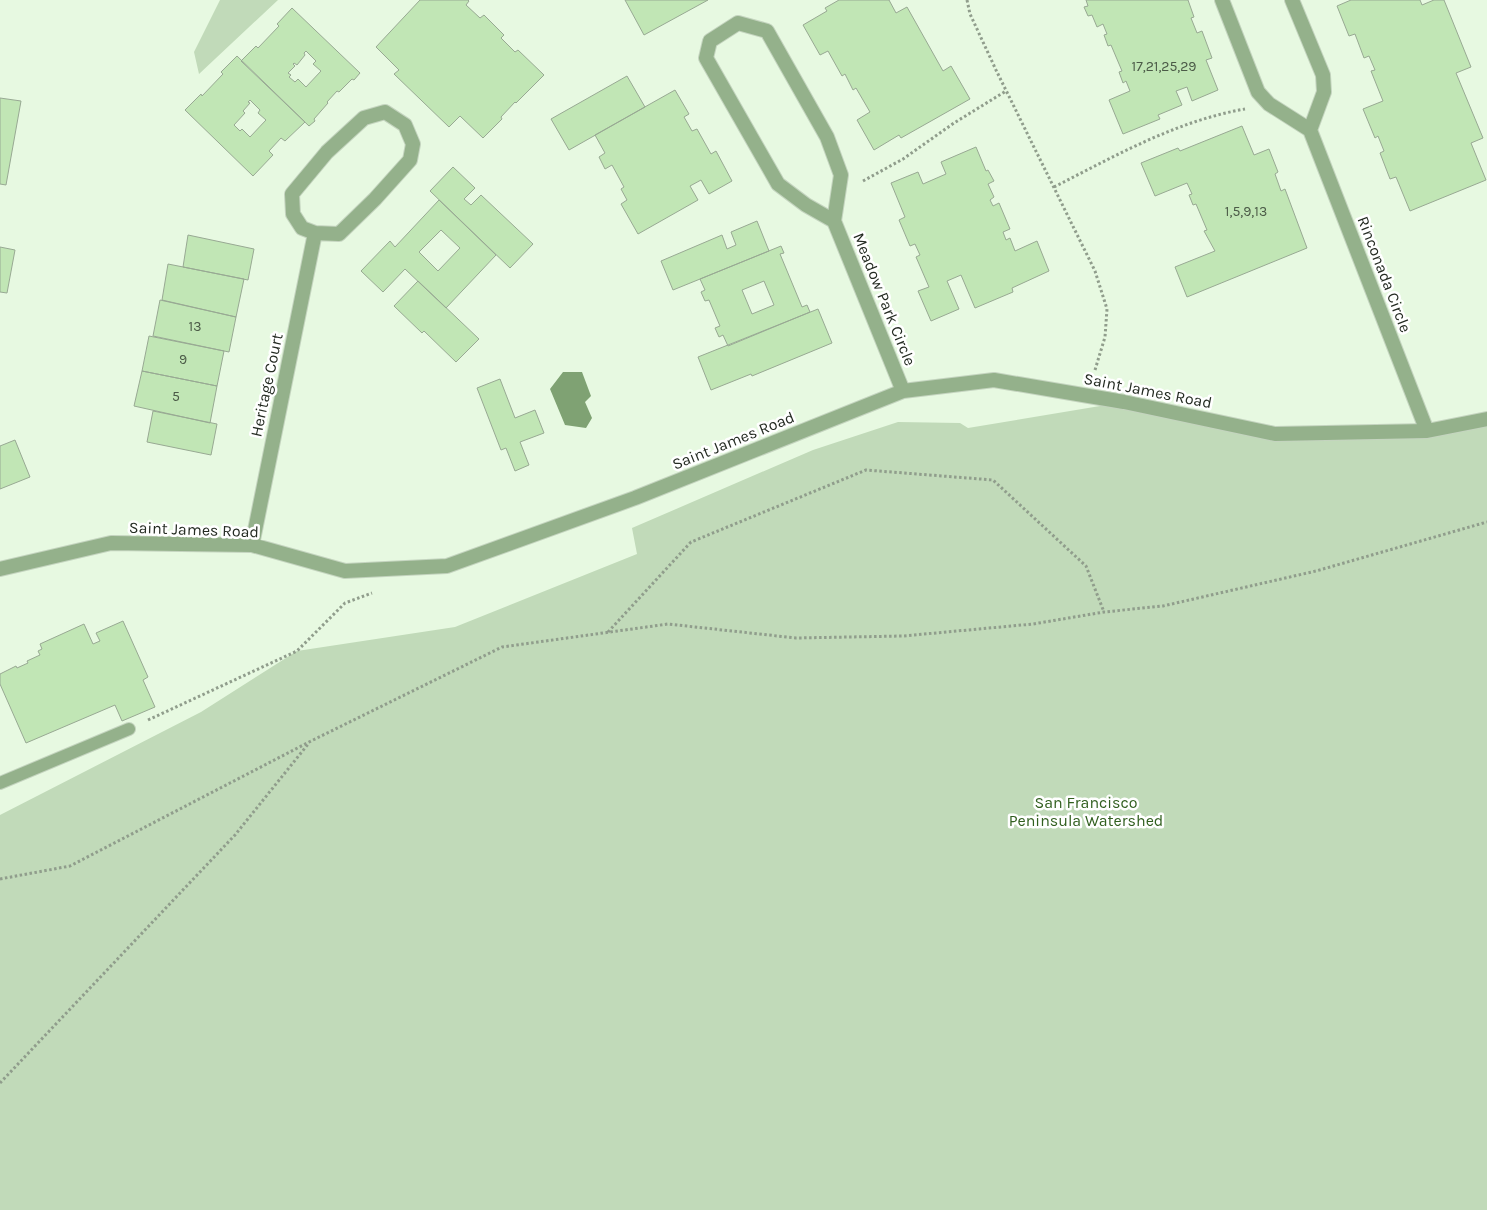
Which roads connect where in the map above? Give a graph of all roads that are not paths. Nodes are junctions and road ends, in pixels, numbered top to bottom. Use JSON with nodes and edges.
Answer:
{"nodes":[{"id":1,"x":1222,"y":0,"type":"edge"},
{"id":2,"x":1292,"y":0,"type":"edge"},
{"id":3,"x":1310,"y":130,"type":"junction"},
{"id":4,"x":834,"y":221,"type":"junction"},
{"id":5,"x":315,"y":233,"type":"junction"},
{"id":6,"x":903,"y":390,"type":"junction"},
{"id":7,"x":1487,"y":419,"type":"edge"},
{"id":8,"x":1426,"y":431,"type":"junction"},
{"id":9,"x":252,"y":545,"type":"junction"},
{"id":10,"x":0,"y":569,"type":"edge"},
{"id":11,"x":129,"y":729,"type":"road end"},
{"id":12,"x":0,"y":783,"type":"edge"}],
"edges":[{"from":1,"to":3,"type":"street"},
{"from":2,"to":3,"type":"street"},
{"from":3,"to":8,"type":"street","name":"Rinconada Circle"},
{"from":4,"to":4,"type":"street","name":"Meadow Park Circle"},
{"from":4,"to":6,"type":"street","name":"Meadow Park Circle"},
{"from":5,"to":5,"type":"street"},
{"from":5,"to":9,"type":"street","name":"Heritage Court"},
{"from":6,"to":8,"type":"street","name":"Saint James Road"},
{"from":6,"to":9,"type":"street","name":"Saint James Road"},
{"from":7,"to":8,"type":"street","name":"Saint James Road"},
{"from":9,"to":10,"type":"street","name":"Saint James Road"},
{"from":11,"to":12,"type":"lane"}]}
